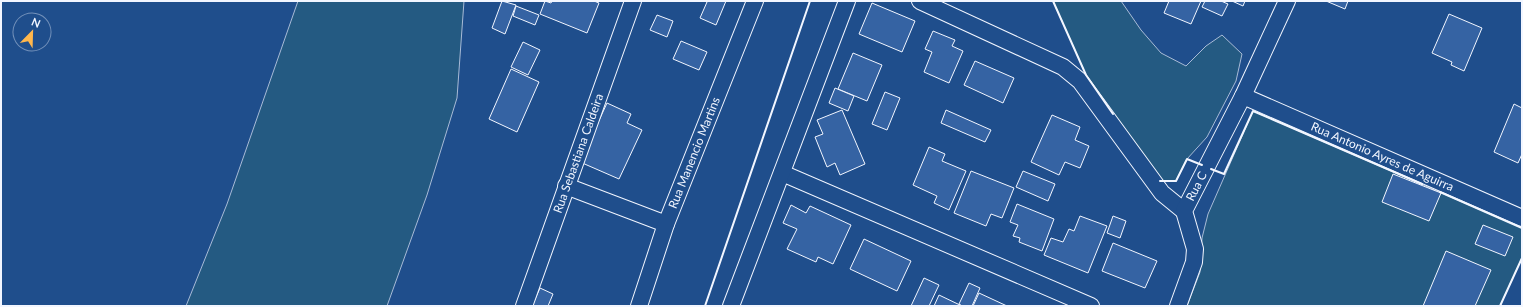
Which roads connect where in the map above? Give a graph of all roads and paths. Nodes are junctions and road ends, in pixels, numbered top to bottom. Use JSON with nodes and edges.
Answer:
{"nodes":[{"id":1,"x":633,"y":1,"type":"edge"},
{"id":2,"x":755,"y":1,"type":"edge"},
{"id":3,"x":847,"y":1,"type":"edge"},
{"id":4,"x":920,"y":1,"type":"edge"},
{"id":5,"x":1287,"y":1,"type":"edge"},
{"id":6,"x":1243,"y":96,"type":"junction"},
{"id":7,"x":782,"y":173,"type":"junction"},
{"id":8,"x":566,"y":186,"type":"junction"},
{"id":9,"x":1184,"y":211,"type":"junction"},
{"id":10,"x":1522,"y":218,"type":"edge"},
{"id":11,"x":666,"y":224,"type":"junction"},
{"id":12,"x":524,"y":306,"type":"edge"},
{"id":13,"x":639,"y":306,"type":"edge"},
{"id":14,"x":731,"y":306,"type":"edge"},
{"id":15,"x":1091,"y":306,"type":"edge"},
{"id":16,"x":1178,"y":306,"type":"edge"}],
"edges":[{"from":1,"to":8,"type":"street","name":"Rua Sebastiana Caldeira"},
{"from":2,"to":11,"type":"street","name":"Rua Manencio Martins"},
{"from":3,"to":7,"type":"street"},
{"from":4,"to":9,"type":"street"},
{"from":5,"to":6,"type":"street","name":"Rua C"},
{"from":6,"to":9,"type":"street","name":"Rua C"},
{"from":6,"to":10,"type":"street","name":"Rua Antonio Ayres de Aguirra"},
{"from":7,"to":14,"type":"street"},
{"from":7,"to":15,"type":"street"},
{"from":8,"to":11,"type":"street"},
{"from":8,"to":12,"type":"street","name":"Rua Sebastiana Caldeira"},
{"from":9,"to":16,"type":"street","name":"Rua C"},
{"from":11,"to":13,"type":"street","name":"Rua Manencio Martins"}]}
